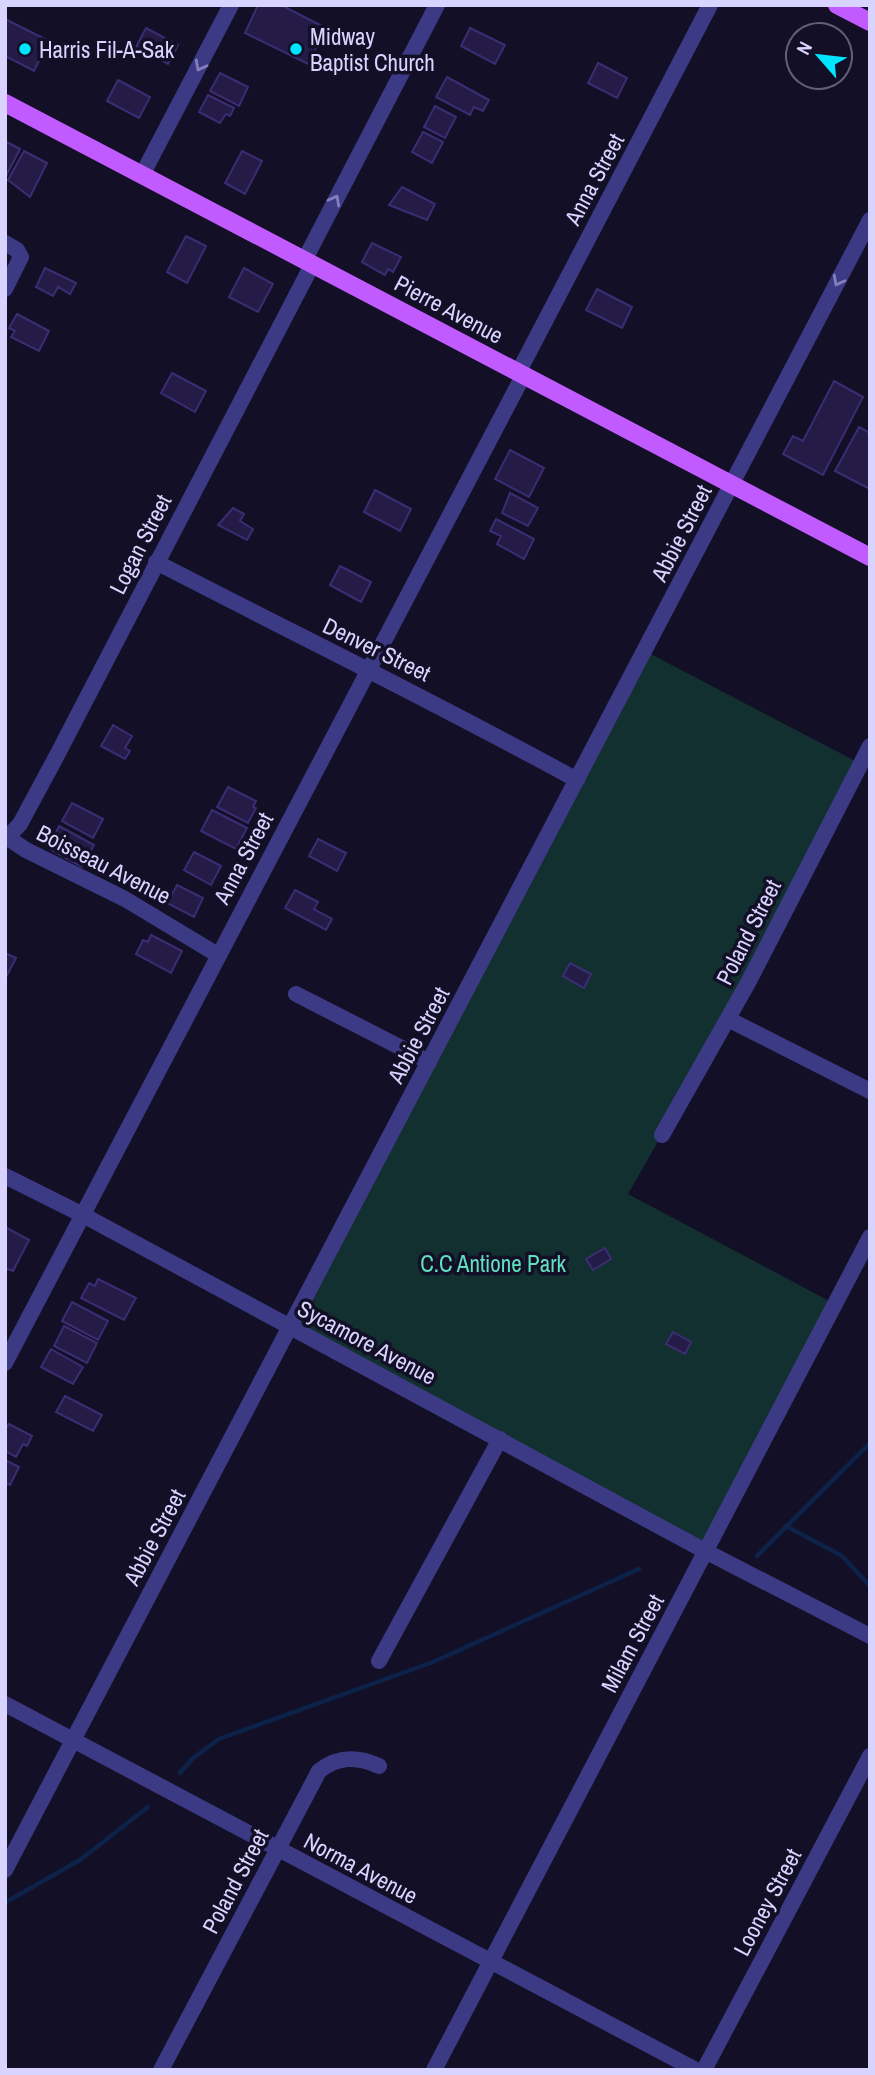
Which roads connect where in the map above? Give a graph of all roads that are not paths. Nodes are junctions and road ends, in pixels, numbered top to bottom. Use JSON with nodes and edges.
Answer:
{"nodes":[{"id":1,"x":231,"y":5,"type":"edge"},
{"id":2,"x":437,"y":5,"type":"edge"},
{"id":3,"x":710,"y":5,"type":"edge"},
{"id":4,"x":837,"y":5,"type":"edge"},
{"id":5,"x":870,"y":22,"type":"edge"},
{"id":6,"x":5,"y":103,"type":"edge"},
{"id":7,"x":142,"y":175,"type":"junction"},
{"id":8,"x":870,"y":220,"type":"edge"},
{"id":9,"x":5,"y":243,"type":"edge"},
{"id":10,"x":308,"y":263,"type":"junction"},
{"id":11,"x":5,"y":289,"type":"edge"},
{"id":12,"x":521,"y":375,"type":"junction"},
{"id":13,"x":731,"y":485,"type":"junction"},
{"id":14,"x":870,"y":557,"type":"edge"},
{"id":15,"x":156,"y":562,"type":"junction"},
{"id":16,"x":368,"y":672,"type":"junction"},
{"id":17,"x":870,"y":746,"type":"edge"},
{"id":18,"x":577,"y":780,"type":"junction"},
{"id":19,"x":6,"y":838,"type":"edge"},
{"id":20,"x":218,"y":955,"type":"junction"},
{"id":21,"x":296,"y":994,"type":"dead end"},
{"id":22,"x":728,"y":1019,"type":"junction"},
{"id":23,"x":429,"y":1062,"type":"junction"},
{"id":24,"x":870,"y":1091,"type":"edge"},
{"id":25,"x":662,"y":1135,"type":"dead end"},
{"id":26,"x":5,"y":1176,"type":"edge"},
{"id":27,"x":83,"y":1215,"type":"junction"},
{"id":28,"x":870,"y":1237,"type":"edge"},
{"id":29,"x":290,"y":1327,"type":"junction"},
{"id":30,"x":5,"y":1363,"type":"edge"},
{"id":31,"x":500,"y":1439,"type":"junction"},
{"id":32,"x":705,"y":1551,"type":"junction"},
{"id":33,"x":870,"y":1636,"type":"edge"},
{"id":34,"x":379,"y":1661,"type":"dead end"},
{"id":35,"x":5,"y":1704,"type":"edge"},
{"id":36,"x":74,"y":1741,"type":"junction"},
{"id":37,"x":870,"y":1756,"type":"edge"},
{"id":38,"x":379,"y":1766,"type":"dead end"},
{"id":39,"x":278,"y":1849,"type":"junction"},
{"id":40,"x":5,"y":1870,"type":"edge"},
{"id":41,"x":490,"y":1962,"type":"junction"},
{"id":42,"x":161,"y":2070,"type":"edge"},
{"id":43,"x":434,"y":2070,"type":"edge"},
{"id":44,"x":696,"y":2070,"type":"edge"},
{"id":45,"x":704,"y":2070,"type":"edge"}],
"edges":[{"from":1,"to":7,"type":"street","one_way":true},
{"from":10,"to":2,"type":"street","name":"Logan Street","one_way":true},
{"from":3,"to":12,"type":"street","name":"Anna Street"},
{"from":4,"to":5,"type":"main road"},
{"from":6,"to":7,"type":"main road","name":"Pierre Avenue"},
{"from":7,"to":10,"type":"main road","name":"Pierre Avenue"},
{"from":8,"to":13,"type":"street","name":"Abbie Street","one_way":true},
{"from":9,"to":11,"type":"street"},
{"from":10,"to":12,"type":"main road","name":"Pierre Avenue"},
{"from":10,"to":15,"type":"street","name":"Logan Street"},
{"from":12,"to":13,"type":"main road","name":"Pierre Avenue"},
{"from":12,"to":16,"type":"street","name":"Anna Street"},
{"from":13,"to":14,"type":"main road","name":"Pierre Avenue"},
{"from":13,"to":18,"type":"street","name":"Abbie Street"},
{"from":15,"to":16,"type":"street","name":"Denver Street"},
{"from":15,"to":19,"type":"street","name":"Logan Street"},
{"from":16,"to":18,"type":"street","name":"Denver Street"},
{"from":16,"to":20,"type":"street","name":"Anna Street"},
{"from":17,"to":22,"type":"street","name":"Poland Street"},
{"from":18,"to":23,"type":"street","name":"Abbie Street"},
{"from":19,"to":20,"type":"street","name":"Boisseau Avenue"},
{"from":20,"to":27,"type":"street","name":"Anna Street"},
{"from":21,"to":23,"type":"street"},
{"from":22,"to":24,"type":"street"},
{"from":22,"to":25,"type":"street","name":"Poland Street"},
{"from":23,"to":29,"type":"street","name":"Abbie Street"},
{"from":26,"to":27,"type":"street","name":"Sycamore Avenue"},
{"from":27,"to":29,"type":"street","name":"Sycamore Avenue"},
{"from":27,"to":30,"type":"street","name":"Anna Street"},
{"from":28,"to":32,"type":"street","name":"Milam Street"},
{"from":29,"to":31,"type":"street","name":"Sycamore Avenue"},
{"from":29,"to":36,"type":"street","name":"Abbie Street"},
{"from":31,"to":32,"type":"street","name":"Sycamore Avenue"},
{"from":31,"to":34,"type":"street"},
{"from":32,"to":33,"type":"street","name":"Sycamore Avenue"},
{"from":32,"to":41,"type":"street","name":"Milam Street"},
{"from":35,"to":36,"type":"street","name":"Norma Avenue"},
{"from":36,"to":39,"type":"street","name":"Norma Avenue"},
{"from":36,"to":40,"type":"street","name":"Abbie Street"},
{"from":37,"to":45,"type":"street","name":"Looney Street"},
{"from":38,"to":39,"type":"street","name":"Poland Street"},
{"from":39,"to":41,"type":"street","name":"Norma Avenue"},
{"from":39,"to":42,"type":"street","name":"Poland Street"},
{"from":41,"to":43,"type":"street","name":"Milam Street"},
{"from":41,"to":44,"type":"street","name":"Norma Avenue"}]}
